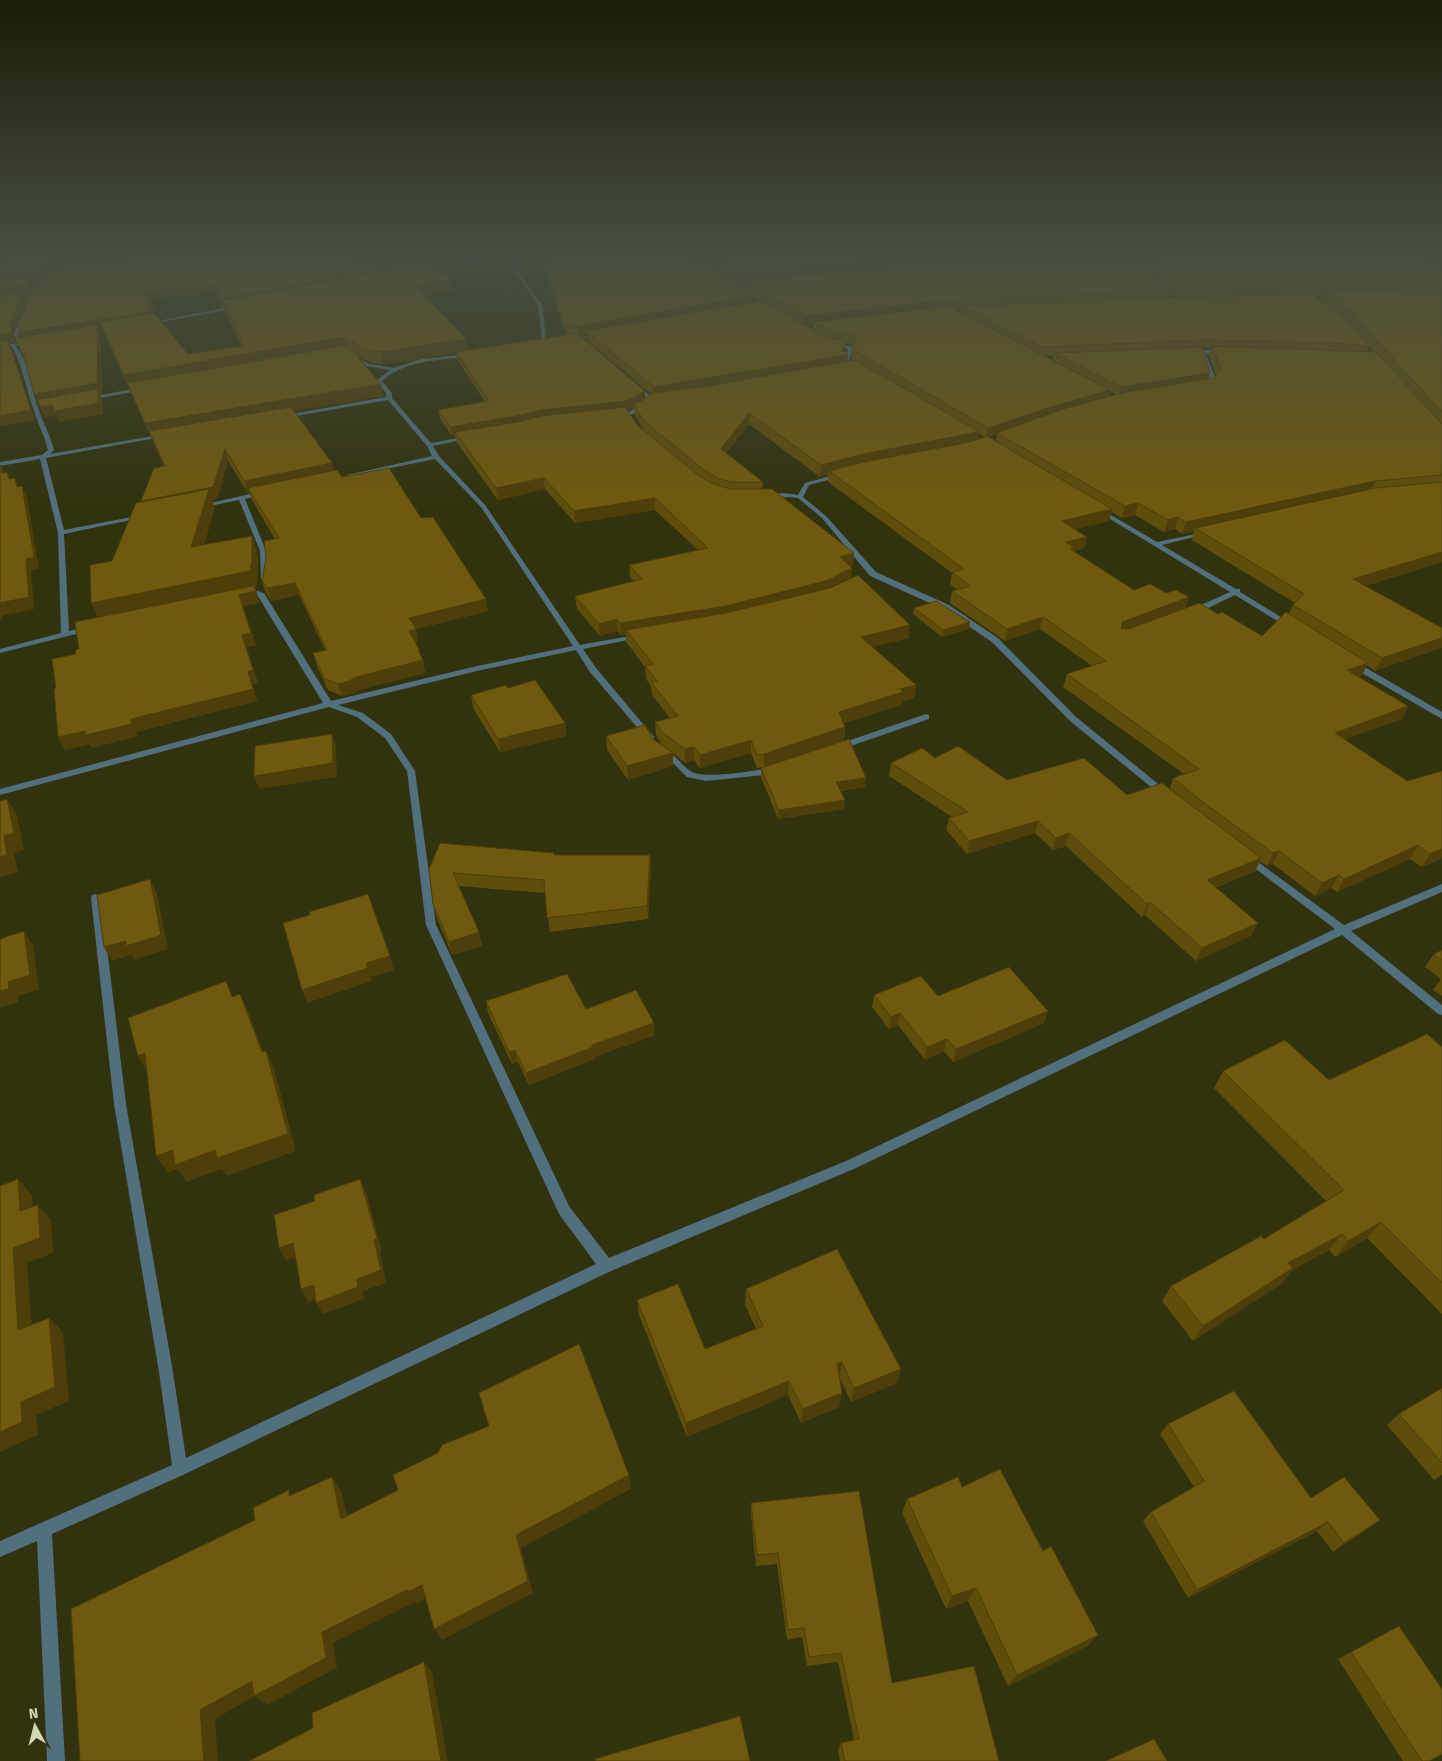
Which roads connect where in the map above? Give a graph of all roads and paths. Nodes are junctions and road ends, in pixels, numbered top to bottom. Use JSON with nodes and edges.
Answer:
{"nodes":[{"id":1,"x":17,"y":337,"type":"edge"},
{"id":2,"x":585,"y":337,"type":"edge"},
{"id":3,"x":571,"y":338,"type":"edge"},
{"id":4,"x":580,"y":338,"type":"junction"},
{"id":5,"x":562,"y":339,"type":"edge"},
{"id":6,"x":544,"y":340,"type":"joint"},
{"id":7,"x":824,"y":340,"type":"edge"},
{"id":8,"x":36,"y":341,"type":"edge"},
{"id":9,"x":536,"y":342,"type":"edge"},
{"id":10,"x":26,"y":343,"type":"junction"},
{"id":11,"x":587,"y":344,"type":"edge"},
{"id":12,"x":13,"y":345,"type":"junction"},
{"id":13,"x":0,"y":347,"type":"edge"},
{"id":14,"x":347,"y":352,"type":"edge"},
{"id":15,"x":1193,"y":352,"type":"edge"},
{"id":16,"x":1202,"y":352,"type":"junction"},
{"id":17,"x":1228,"y":352,"type":"edge"},
{"id":18,"x":477,"y":354,"type":"edge"},
{"id":19,"x":856,"y":366,"type":"junction"},
{"id":20,"x":846,"y":367,"type":"edge"},
{"id":21,"x":394,"y":370,"type":"junction"},
{"id":22,"x":865,"y":371,"type":"edge"},
{"id":23,"x":631,"y":382,"type":"edge"},
{"id":24,"x":1199,"y":387,"type":"edge"},
{"id":25,"x":146,"y":388,"type":"edge"},
{"id":26,"x":389,"y":398,"type":"junction"},
{"id":27,"x":662,"y":399,"type":"edge"},
{"id":28,"x":80,"y":400,"type":"edge"},
{"id":29,"x":653,"y":401,"type":"junction"},
{"id":30,"x":45,"y":406,"type":"edge"},
{"id":31,"x":36,"y":408,"type":"junction"},
{"id":32,"x":610,"y":416,"type":"edge"},
{"id":33,"x":274,"y":418,"type":"edge"},
{"id":34,"x":168,"y":436,"type":"edge"},
{"id":35,"x":470,"y":436,"type":"edge"},
{"id":36,"x":430,"y":446,"type":"junction"},
{"id":37,"x":42,"y":457,"type":"junction"},
{"id":38,"x":436,"y":457,"type":"junction"},
{"id":39,"x":0,"y":464,"type":"edge"},
{"id":40,"x":853,"y":471,"type":"edge"},
{"id":41,"x":340,"y":478,"type":"edge"},
{"id":42,"x":276,"y":491,"type":"edge"},
{"id":43,"x":800,"y":497,"type":"junction"},
{"id":44,"x":241,"y":498,"type":"junction"},
{"id":45,"x":755,"y":498,"type":"edge"},
{"id":46,"x":194,"y":507,"type":"edge"},
{"id":47,"x":1094,"y":507,"type":"edge"},
{"id":48,"x":147,"y":516,"type":"edge"},
{"id":49,"x":1215,"y":531,"type":"edge"},
{"id":50,"x":62,"y":533,"type":"junction"},
{"id":51,"x":1156,"y":544,"type":"junction"},
{"id":52,"x":1237,"y":591,"type":"junction"},
{"id":53,"x":1190,"y":613,"type":"edge"},
{"id":54,"x":94,"y":627,"type":"edge"},
{"id":55,"x":1295,"y":628,"type":"edge"},
{"id":56,"x":65,"y":633,"type":"junction"},
{"id":57,"x":651,"y":634,"type":"edge"},
{"id":58,"x":577,"y":647,"type":"junction"},
{"id":59,"x":0,"y":650,"type":"edge"},
{"id":60,"x":1344,"y":659,"type":"edge"},
{"id":61,"x":328,"y":704,"type":"junction"},
{"id":62,"x":1442,"y":716,"type":"edge"},
{"id":63,"x":926,"y":717,"type":"dead end"},
{"id":64,"x":653,"y":740,"type":"edge"},
{"id":65,"x":658,"y":748,"type":"edge"},
{"id":66,"x":831,"y":750,"type":"edge"},
{"id":67,"x":784,"y":766,"type":"edge"},
{"id":68,"x":0,"y":792,"type":"edge"},
{"id":69,"x":1169,"y":798,"type":"edge"},
{"id":70,"x":1239,"y":852,"type":"edge"},
{"id":71,"x":1442,"y":888,"type":"edge"},
{"id":72,"x":96,"y":898,"type":"edge"},
{"id":73,"x":1343,"y":930,"type":"junction"},
{"id":74,"x":1442,"y":1011,"type":"edge"},
{"id":75,"x":606,"y":1266,"type":"junction"},
{"id":76,"x":180,"y":1469,"type":"junction"},
{"id":77,"x":44,"y":1529,"type":"junction"},
{"id":78,"x":0,"y":1549,"type":"edge"},
{"id":79,"x":56,"y":1761,"type":"edge"}],
"edges":[{"from":1,"to":10,"type":"street"},
{"from":2,"to":4,"type":"street"},
{"from":3,"to":4,"type":"street"},
{"from":4,"to":11,"type":"street"},
{"from":5,"to":6,"type":"street"},
{"from":6,"to":9,"type":"street"},
{"from":7,"to":19,"type":"street"},
{"from":8,"to":10,"type":"street"},
{"from":10,"to":12,"type":"street"},
{"from":12,"to":13,"type":"street"},
{"from":12,"to":31,"type":"street"},
{"from":14,"to":21,"type":"street"},
{"from":15,"to":16,"type":"street"},
{"from":16,"to":17,"type":"street"},
{"from":16,"to":24,"type":"street"},
{"from":18,"to":21,"type":"street"},
{"from":19,"to":20,"type":"street"},
{"from":19,"to":22,"type":"street"},
{"from":21,"to":26,"type":"street"},
{"from":23,"to":29,"type":"street"},
{"from":25,"to":28,"type":"street"},
{"from":26,"to":33,"type":"street"},
{"from":26,"to":36,"type":"street"},
{"from":27,"to":29,"type":"street"},
{"from":29,"to":32,"type":"street"},
{"from":30,"to":31,"type":"street"},
{"from":31,"to":37,"type":"street"},
{"from":34,"to":37,"type":"street"},
{"from":35,"to":36,"type":"street"},
{"from":36,"to":38,"type":"street"},
{"from":37,"to":39,"type":"street"},
{"from":37,"to":50,"type":"street"},
{"from":38,"to":41,"type":"street"},
{"from":38,"to":58,"type":"street"},
{"from":40,"to":43,"type":"street"},
{"from":42,"to":44,"type":"street"},
{"from":43,"to":45,"type":"street"},
{"from":43,"to":69,"type":"street"},
{"from":44,"to":46,"type":"street"},
{"from":44,"to":61,"type":"street"},
{"from":47,"to":51,"type":"street"},
{"from":48,"to":50,"type":"street"},
{"from":49,"to":51,"type":"street"},
{"from":50,"to":56,"type":"street"},
{"from":51,"to":52,"type":"street"},
{"from":52,"to":53,"type":"street"},
{"from":52,"to":55,"type":"street"},
{"from":54,"to":56,"type":"street"},
{"from":56,"to":59,"type":"street"},
{"from":57,"to":58,"type":"street"},
{"from":58,"to":61,"type":"street"},
{"from":58,"to":64,"type":"street"},
{"from":60,"to":62,"type":"street"},
{"from":61,"to":68,"type":"street"},
{"from":61,"to":75,"type":"street"},
{"from":63,"to":66,"type":"street"},
{"from":65,"to":67,"type":"street"},
{"from":70,"to":73,"type":"street"},
{"from":71,"to":73,"type":"street"},
{"from":72,"to":76,"type":"street"},
{"from":73,"to":74,"type":"street"},
{"from":73,"to":75,"type":"street"},
{"from":75,"to":76,"type":"street"},
{"from":76,"to":77,"type":"street"},
{"from":77,"to":78,"type":"street"},
{"from":77,"to":79,"type":"street"}]}
